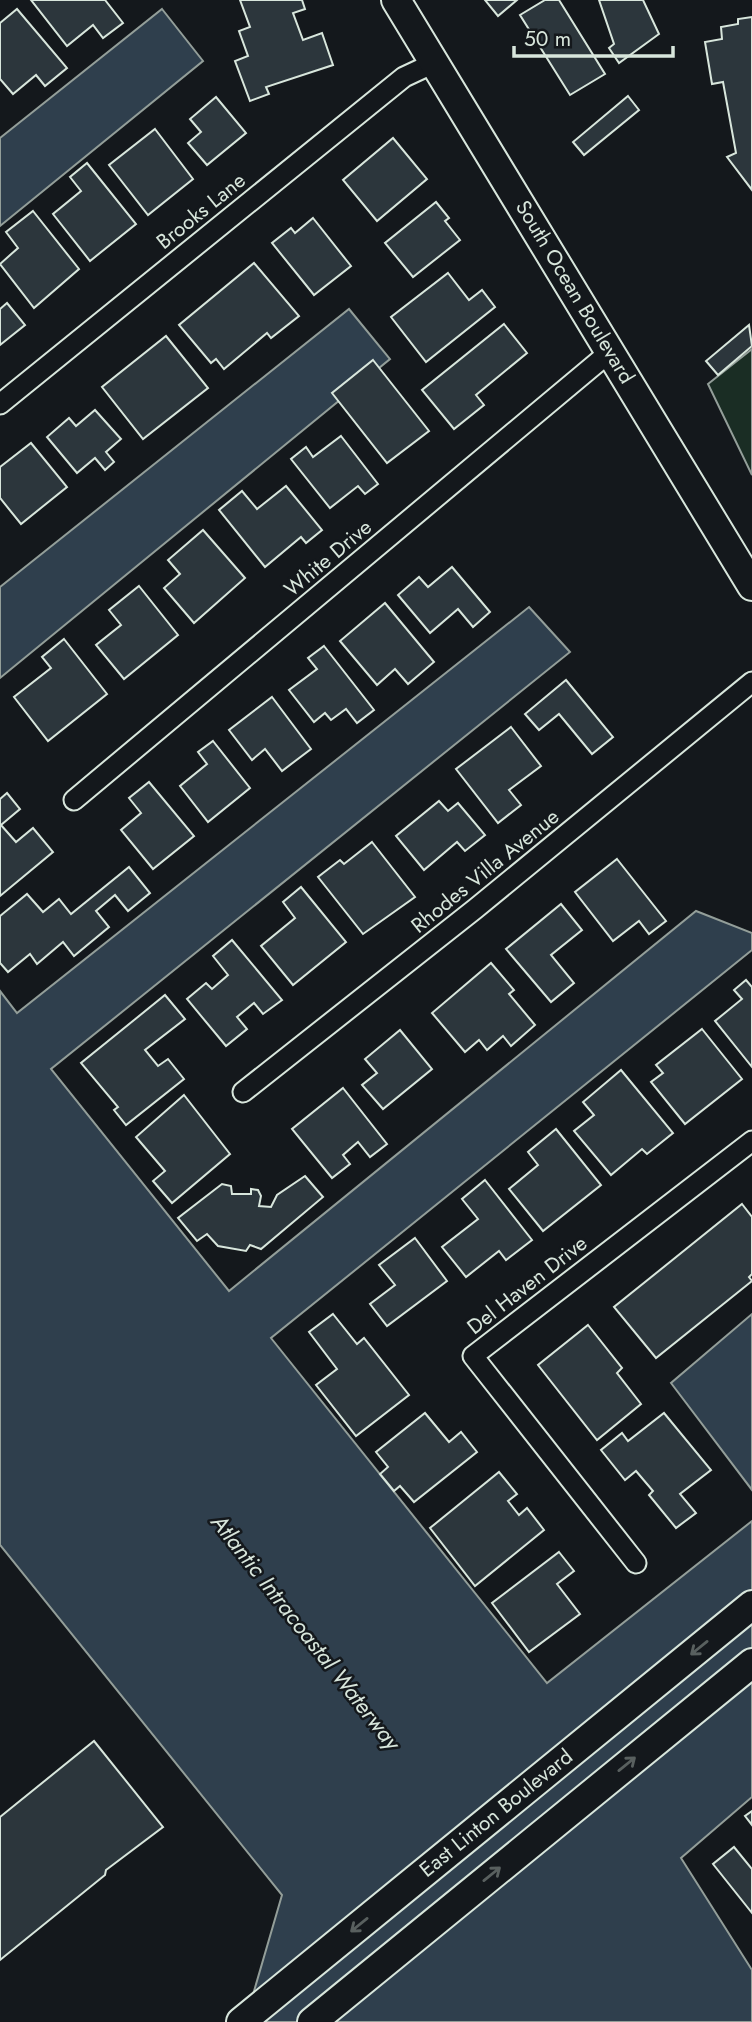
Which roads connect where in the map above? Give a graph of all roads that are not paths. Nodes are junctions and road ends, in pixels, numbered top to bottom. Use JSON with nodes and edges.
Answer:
{"nodes":[{"id":1,"x":396,"y":0,"type":"edge"},
{"id":2,"x":436,"y":62,"type":"junction"},
{"id":3,"x":611,"y":351,"type":"junction"},
{"id":4,"x":0,"y":404,"type":"edge"},
{"id":5,"x":752,"y":586,"type":"edge"},
{"id":6,"x":752,"y":682,"type":"edge"},
{"id":7,"x":74,"y":800,"type":"dead end"},
{"id":8,"x":243,"y":1092,"type":"dead end"},
{"id":9,"x":752,"y":1141,"type":"edge"},
{"id":10,"x":636,"y":1563,"type":"dead end"},
{"id":11,"x":752,"y":1605,"type":"edge"},
{"id":12,"x":752,"y":1662,"type":"edge"},
{"id":13,"x":240,"y":2022,"type":"edge"},
{"id":14,"x":312,"y":2022,"type":"edge"}],
"edges":[{"from":1,"to":2,"type":"main road","name":"South Ocean Boulevard"},
{"from":2,"to":3,"type":"main road","name":"South Ocean Boulevard"},
{"from":2,"to":4,"type":"street","name":"Brooks Lane"},
{"from":3,"to":5,"type":"main road","name":"South Ocean Boulevard"},
{"from":3,"to":7,"type":"street","name":"White Drive"},
{"from":6,"to":8,"type":"street","name":"Rhodes Villa Avenue"},
{"from":9,"to":10,"type":"street","name":"Del Haven Drive"},
{"from":11,"to":13,"type":"main road","name":"East Linton Boulevard","one_way":true},
{"from":14,"to":12,"type":"main road","one_way":true}]}
